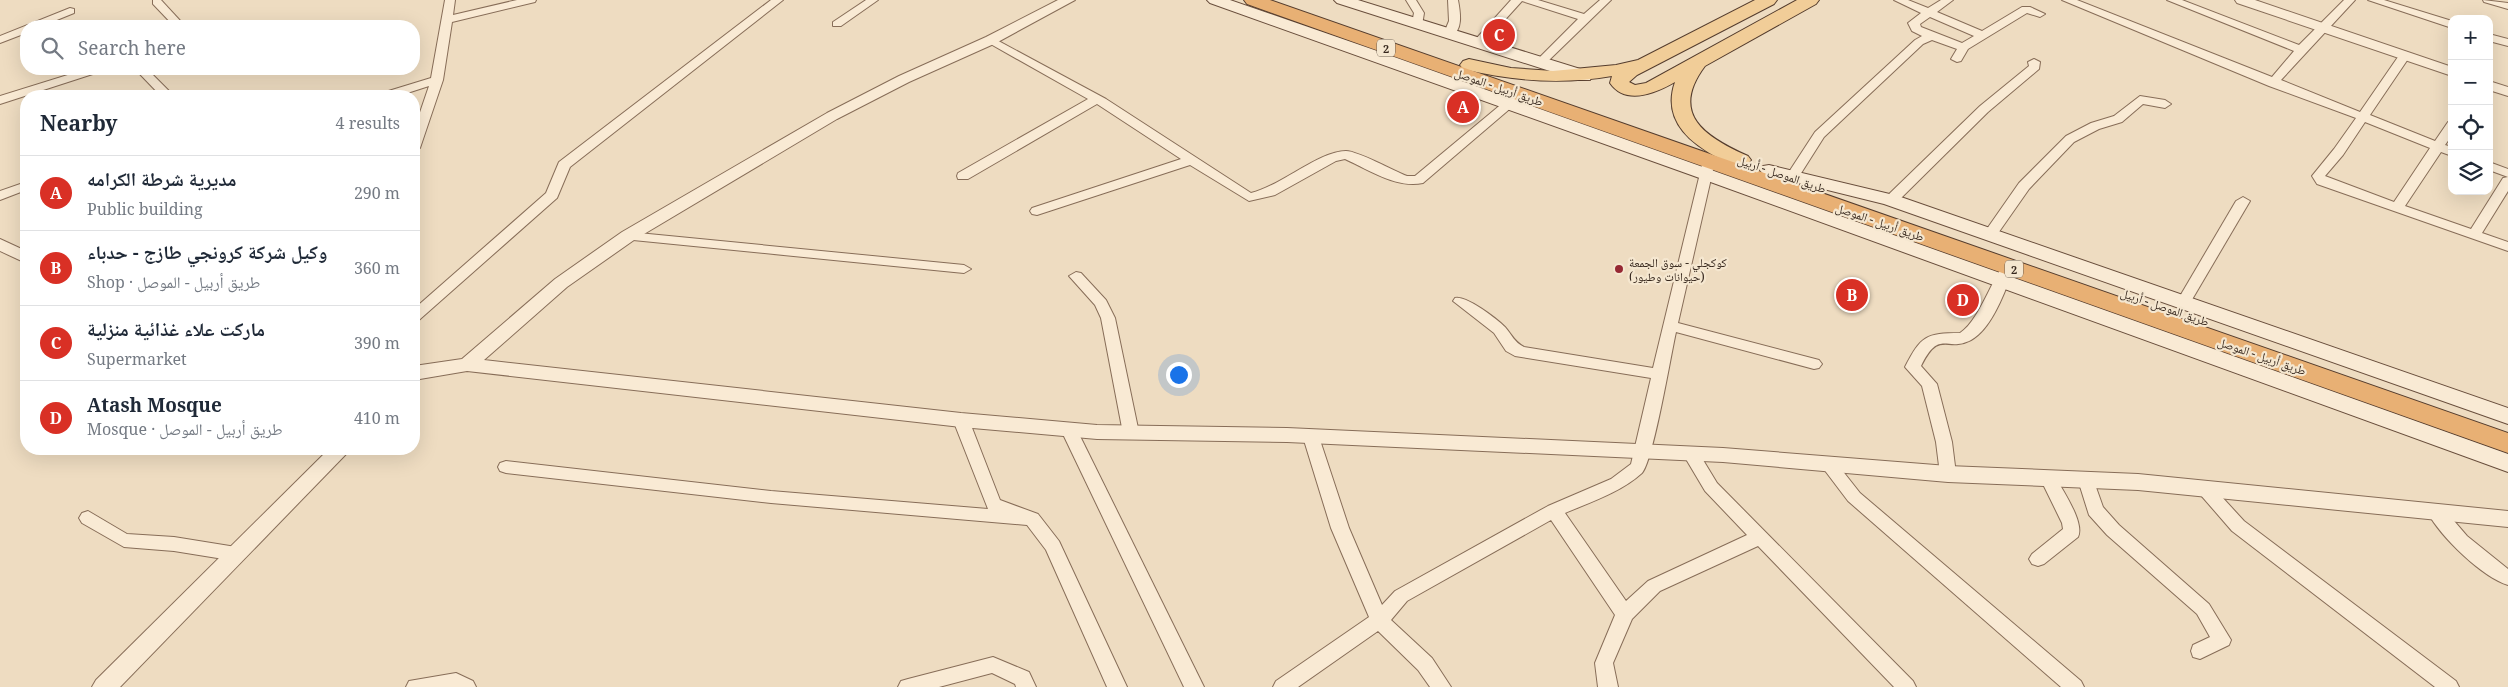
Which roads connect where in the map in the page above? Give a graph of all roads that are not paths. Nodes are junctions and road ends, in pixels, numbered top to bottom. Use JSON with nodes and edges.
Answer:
{"nodes":[{"id":1,"x":450,"y":0,"type":"edge"},
{"id":2,"x":531,"y":0,"type":"edge"},
{"id":3,"x":778,"y":0,"type":"edge"},
{"id":4,"x":873,"y":0,"type":"edge"},
{"id":5,"x":1068,"y":0,"type":"edge"},
{"id":6,"x":1215,"y":0,"type":"edge"},
{"id":7,"x":1253,"y":0,"type":"edge"},
{"id":8,"x":1283,"y":0,"type":"edge"},
{"id":9,"x":1342,"y":0,"type":"edge"},
{"id":10,"x":1411,"y":0,"type":"edge"},
{"id":11,"x":1452,"y":0,"type":"edge"},
{"id":12,"x":1517,"y":0,"type":"edge"},
{"id":13,"x":1526,"y":0,"type":"edge"},
{"id":14,"x":1606,"y":0,"type":"edge"},
{"id":15,"x":1768,"y":0,"type":"edge"},
{"id":16,"x":1810,"y":0,"type":"edge"},
{"id":17,"x":1899,"y":0,"type":"edge"},
{"id":18,"x":1948,"y":0,"type":"edge"},
{"id":19,"x":2067,"y":0,"type":"edge"},
{"id":20,"x":2172,"y":0,"type":"edge"},
{"id":21,"x":2242,"y":0,"type":"edge"},
{"id":22,"x":2350,"y":0,"type":"edge"},
{"id":23,"x":2373,"y":0,"type":"edge"},
{"id":24,"x":2488,"y":0,"type":"edge"},
{"id":25,"x":157,"y":2,"type":"dead end"},
{"id":26,"x":2263,"y":3,"type":"edge"},
{"id":27,"x":2508,"y":6,"type":"edge"},
{"id":28,"x":70,"y":11,"type":"dead end"},
{"id":29,"x":1928,"y":12,"type":"junction"},
{"id":30,"x":2040,"y":14,"type":"dead end"},
{"id":31,"x":1587,"y":18,"type":"junction"},
{"id":32,"x":48,"y":20,"type":"edge"},
{"id":33,"x":174,"y":20,"type":"edge"},
{"id":34,"x":446,"y":20,"type":"junction"},
{"id":35,"x":837,"y":24,"type":"dead end"},
{"id":36,"x":1418,"y":24,"type":"junction"},
{"id":37,"x":2448,"y":24,"type":"edge"},
{"id":38,"x":2322,"y":28,"type":"junction"},
{"id":39,"x":20,"y":32,"type":"edge"},
{"id":40,"x":1450,"y":33,"type":"junction"},
{"id":41,"x":1982,"y":35,"type":"junction"},
{"id":42,"x":1931,"y":36,"type":"junction"},
{"id":43,"x":2493,"y":38,"type":"edge"},
{"id":44,"x":0,"y":40,"type":"edge"},
{"id":45,"x":990,"y":40,"type":"junction"},
{"id":46,"x":1478,"y":42,"type":"junction"},
{"id":47,"x":2508,"y":43,"type":"edge"},
{"id":48,"x":1963,"y":47,"type":"junction"},
{"id":49,"x":2301,"y":50,"type":"junction"},
{"id":50,"x":2404,"y":56,"type":"junction"},
{"id":51,"x":1957,"y":58,"type":"dead end"},
{"id":52,"x":1651,"y":60,"type":"junction"},
{"id":53,"x":1541,"y":62,"type":"junction"},
{"id":54,"x":2034,"y":62,"type":"dead end"},
{"id":55,"x":1698,"y":64,"type":"junction"},
{"id":56,"x":1469,"y":65,"type":"junction"},
{"id":57,"x":2448,"y":71,"type":"edge"},
{"id":58,"x":79,"y":75,"type":"edge"},
{"id":59,"x":147,"y":75,"type":"edge"},
{"id":60,"x":1584,"y":76,"type":"junction"},
{"id":61,"x":437,"y":80,"type":"junction"},
{"id":62,"x":2274,"y":83,"type":"junction"},
{"id":63,"x":2493,"y":86,"type":"edge"},
{"id":64,"x":32,"y":90,"type":"edge"},
{"id":65,"x":162,"y":90,"type":"edge"},
{"id":66,"x":405,"y":90,"type":"edge"},
{"id":67,"x":2508,"y":92,"type":"edge"},
{"id":68,"x":20,"y":94,"type":"edge"},
{"id":69,"x":1097,"y":99,"type":"junction"},
{"id":70,"x":0,"y":100,"type":"edge"},
{"id":71,"x":1515,"y":100,"type":"junction"},
{"id":72,"x":2166,"y":104,"type":"dead end"},
{"id":73,"x":2361,"y":118,"type":"junction"},
{"id":74,"x":420,"y":130,"type":"edge"},
{"id":75,"x":2448,"y":131,"type":"edge"},
{"id":76,"x":2437,"y":147,"type":"junction"},
{"id":77,"x":2448,"y":151,"type":"edge"},
{"id":78,"x":1191,"y":160,"type":"junction"},
{"id":79,"x":1741,"y":160,"type":"junction"},
{"id":80,"x":2493,"y":167,"type":"edge"},
{"id":81,"x":1709,"y":168,"type":"junction"},
{"id":82,"x":1769,"y":170,"type":"junction"},
{"id":83,"x":2508,"y":173,"type":"edge"},
{"id":84,"x":1792,"y":175,"type":"junction"},
{"id":85,"x":963,"y":176,"type":"dead end"},
{"id":86,"x":2508,"y":181,"type":"edge"},
{"id":87,"x":20,"y":188,"type":"edge"},
{"id":88,"x":0,"y":196,"type":"edge"},
{"id":89,"x":1890,"y":200,"type":"junction"},
{"id":90,"x":2243,"y":202,"type":"dead end"},
{"id":91,"x":2396,"y":208,"type":"junction"},
{"id":92,"x":1037,"y":211,"type":"dead end"},
{"id":93,"x":2474,"y":235,"type":"junction"},
{"id":94,"x":628,"y":236,"type":"junction"},
{"id":95,"x":1989,"y":236,"type":"junction"},
{"id":96,"x":0,"y":244,"type":"edge"},
{"id":97,"x":2508,"y":247,"type":"edge"},
{"id":98,"x":20,"y":255,"type":"edge"},
{"id":99,"x":964,"y":268,"type":"dead end"},
{"id":100,"x":2004,"y":274,"type":"junction"},
{"id":101,"x":1076,"y":276,"type":"dead end"},
{"id":102,"x":1460,"y":301,"type":"dead end"},
{"id":103,"x":2183,"y":303,"type":"junction"},
{"id":104,"x":420,"y":312,"type":"edge"},
{"id":105,"x":1671,"y":326,"type":"junction"},
{"id":106,"x":1814,"y":364,"type":"dead end"},
{"id":107,"x":467,"y":365,"type":"junction"},
{"id":108,"x":1660,"y":374,"type":"junction"},
{"id":109,"x":420,"y":375,"type":"edge"},
{"id":110,"x":2508,"y":416,"type":"edge"},
{"id":111,"x":2462,"y":418,"type":"junction"},
{"id":112,"x":961,"y":420,"type":"junction"},
{"id":113,"x":2508,"y":427,"type":"edge"},
{"id":114,"x":1069,"y":430,"type":"junction"},
{"id":115,"x":1131,"y":433,"type":"junction"},
{"id":116,"x":1310,"y":436,"type":"junction"},
{"id":117,"x":2508,"y":443,"type":"edge"},
{"id":118,"x":1644,"y":452,"type":"junction"},
{"id":119,"x":1691,"y":454,"type":"junction"},
{"id":120,"x":335,"y":455,"type":"edge"},
{"id":121,"x":2508,"y":463,"type":"edge"},
{"id":122,"x":1828,"y":464,"type":"junction"},
{"id":123,"x":506,"y":467,"type":"dead end"},
{"id":124,"x":1948,"y":474,"type":"junction"},
{"id":125,"x":2048,"y":478,"type":"junction"},
{"id":126,"x":2086,"y":480,"type":"junction"},
{"id":127,"x":2205,"y":489,"type":"junction"},
{"id":128,"x":1554,"y":511,"type":"junction"},
{"id":129,"x":2437,"y":512,"type":"junction"},
{"id":130,"x":88,"y":518,"type":"dead end"},
{"id":131,"x":1032,"y":519,"type":"junction"},
{"id":132,"x":2508,"y":519,"type":"edge"},
{"id":133,"x":1758,"y":538,"type":"junction"},
{"id":134,"x":236,"y":554,"type":"junction"},
{"id":135,"x":2038,"y":559,"type":"dead end"},
{"id":136,"x":2508,"y":578,"type":"edge"},
{"id":137,"x":1625,"y":614,"type":"junction"},
{"id":138,"x":1379,"y":620,"type":"junction"},
{"id":139,"x":2200,"y":651,"type":"dead end"},
{"id":140,"x":104,"y":687,"type":"edge"},
{"id":141,"x":416,"y":687,"type":"edge"},
{"id":142,"x":466,"y":687,"type":"edge"},
{"id":143,"x":908,"y":687,"type":"edge"},
{"id":144,"x":1026,"y":687,"type":"edge"},
{"id":145,"x":1118,"y":687,"type":"edge"},
{"id":146,"x":1194,"y":687,"type":"edge"},
{"id":147,"x":1283,"y":687,"type":"edge"},
{"id":148,"x":1440,"y":687,"type":"edge"},
{"id":149,"x":1608,"y":687,"type":"edge"},
{"id":150,"x":1906,"y":687,"type":"edge"},
{"id":151,"x":2074,"y":687,"type":"edge"},
{"id":152,"x":2449,"y":687,"type":"edge"}],
"edges":[{"from":1,"to":34,"type":"street"},
{"from":2,"to":34,"type":"street"},
{"from":3,"to":104,"type":"street"},
{"from":4,"to":35,"type":"street"},
{"from":5,"to":45,"type":"street"},
{"from":6,"to":71,"type":"main road"},
{"from":7,"to":71,"type":"highway","name":"طريق أربيل - الموصل","number":"2"},
{"from":8,"to":56,"type":"highway","name":"طريق الموصل - أربيل","number":"2"},
{"from":9,"to":36,"type":"main road"},
{"from":10,"to":36,"type":"street"},
{"from":11,"to":40,"type":"street"},
{"from":12,"to":46,"type":"street"},
{"from":13,"to":31,"type":"street"},
{"from":14,"to":31,"type":"street"},
{"from":15,"to":52,"type":"main road"},
{"from":16,"to":55,"type":"main road"},
{"from":17,"to":29,"type":"street"},
{"from":18,"to":29,"type":"street"},
{"from":19,"to":62,"type":"street"},
{"from":20,"to":49,"type":"street"},
{"from":21,"to":26,"type":"street"},
{"from":22,"to":38,"type":"street"},
{"from":23,"to":37,"type":"street"},
{"from":24,"to":27,"type":"street"},
{"from":25,"to":33,"type":"street"},
{"from":26,"to":38,"type":"street"},
{"from":28,"to":32,"type":"street"},
{"from":29,"to":41,"type":"street"},
{"from":29,"to":42,"type":"street"},
{"from":30,"to":41,"type":"street"},
{"from":31,"to":53,"type":"street"},
{"from":34,"to":61,"type":"street"},
{"from":36,"to":40,"type":"main road"},
{"from":38,"to":49,"type":"street"},
{"from":38,"to":50,"type":"street"},
{"from":39,"to":44,"type":"street"},
{"from":40,"to":46,"type":"main road"},
{"from":41,"to":48,"type":"street"},
{"from":42,"to":48,"type":"street"},
{"from":42,"to":84,"type":"street"},
{"from":43,"to":47,"type":"street"},
{"from":45,"to":69,"type":"street"},
{"from":45,"to":94,"type":"street"},
{"from":46,"to":53,"type":"main road"},
{"from":48,"to":51,"type":"street"},
{"from":49,"to":62,"type":"street"},
{"from":50,"to":57,"type":"street"},
{"from":50,"to":73,"type":"street"},
{"from":52,"to":55,"type":"main road"},
{"from":52,"to":60,"type":"main road"},
{"from":53,"to":60,"type":"main road"},
{"from":54,"to":89,"type":"street"},
{"from":55,"to":79,"type":"main road"},
{"from":56,"to":60,"type":"main road"},
{"from":56,"to":79,"type":"highway","name":"طريق الموصل - أربيل","number":"2"},
{"from":58,"to":64,"type":"street"},
{"from":59,"to":65,"type":"street"},
{"from":61,"to":66,"type":"street"},
{"from":61,"to":74,"type":"street"},
{"from":62,"to":73,"type":"street"},
{"from":63,"to":67,"type":"street"},
{"from":68,"to":70,"type":"street"},
{"from":69,"to":78,"type":"street"},
{"from":69,"to":85,"type":"street"},
{"from":71,"to":78,"type":"street"},
{"from":71,"to":81,"type":"highway","name":"طريق أربيل - الموصل","number":"2"},
{"from":72,"to":95,"type":"street"},
{"from":73,"to":76,"type":"street"},
{"from":73,"to":91,"type":"street"},
{"from":75,"to":76,"type":"street"},
{"from":76,"to":77,"type":"street"},
{"from":76,"to":91,"type":"street"},
{"from":78,"to":92,"type":"street"},
{"from":79,"to":82,"type":"highway","name":"طريق الموصل - أربيل","number":"2"},
{"from":80,"to":83,"type":"street"},
{"from":81,"to":100,"type":"highway","name":"طريق أربيل - الموصل","number":"2"},
{"from":81,"to":105,"type":"street"},
{"from":82,"to":84,"type":"main road"},
{"from":82,"to":111,"type":"highway","name":"طريق الموصل - أربيل","number":"2"},
{"from":84,"to":89,"type":"main road"},
{"from":86,"to":93,"type":"street"},
{"from":87,"to":88,"type":"street"},
{"from":89,"to":95,"type":"main road"},
{"from":90,"to":103,"type":"street"},
{"from":91,"to":93,"type":"street"},
{"from":93,"to":97,"type":"street"},
{"from":94,"to":99,"type":"street"},
{"from":94,"to":107,"type":"street"},
{"from":95,"to":103,"type":"main road"},
{"from":96,"to":98,"type":"street"},
{"from":100,"to":111,"type":"highway","name":"طريق أربيل - الموصل","number":"2"},
{"from":100,"to":121,"type":"main road"},
{"from":100,"to":124,"type":"street"},
{"from":101,"to":115,"type":"street"},
{"from":102,"to":108,"type":"street"},
{"from":103,"to":110,"type":"main road"},
{"from":105,"to":106,"type":"street"},
{"from":105,"to":108,"type":"street"},
{"from":107,"to":109,"type":"street"},
{"from":107,"to":112,"type":"street"},
{"from":108,"to":118,"type":"street"},
{"from":111,"to":113,"type":"highway","name":"طريق الموصل - أربيل","number":"2"},
{"from":111,"to":117,"type":"highway","name":"طريق أربيل - الموصل","number":"2"},
{"from":112,"to":114,"type":"street"},
{"from":112,"to":131,"type":"street"},
{"from":114,"to":115,"type":"street"},
{"from":114,"to":146,"type":"street"},
{"from":115,"to":116,"type":"street"},
{"from":116,"to":118,"type":"street"},
{"from":116,"to":138,"type":"street"},
{"from":118,"to":119,"type":"street"},
{"from":118,"to":128,"type":"street"},
{"from":119,"to":122,"type":"street"},
{"from":119,"to":133,"type":"street"},
{"from":120,"to":134,"type":"street"},
{"from":122,"to":124,"type":"street"},
{"from":122,"to":151,"type":"street"},
{"from":123,"to":131,"type":"street"},
{"from":124,"to":125,"type":"street"},
{"from":125,"to":126,"type":"street"},
{"from":125,"to":135,"type":"street"},
{"from":126,"to":127,"type":"street"},
{"from":126,"to":139,"type":"street"},
{"from":127,"to":129,"type":"street"},
{"from":127,"to":152,"type":"street"},
{"from":128,"to":137,"type":"street"},
{"from":128,"to":138,"type":"street"},
{"from":129,"to":132,"type":"street"},
{"from":129,"to":136,"type":"street"},
{"from":130,"to":134,"type":"street"},
{"from":131,"to":145,"type":"street"},
{"from":133,"to":137,"type":"street"},
{"from":133,"to":150,"type":"street"},
{"from":134,"to":140,"type":"street"},
{"from":137,"to":149,"type":"street"},
{"from":138,"to":147,"type":"street"},
{"from":138,"to":148,"type":"street"},
{"from":141,"to":142,"type":"street"},
{"from":143,"to":144,"type":"street"}]}
